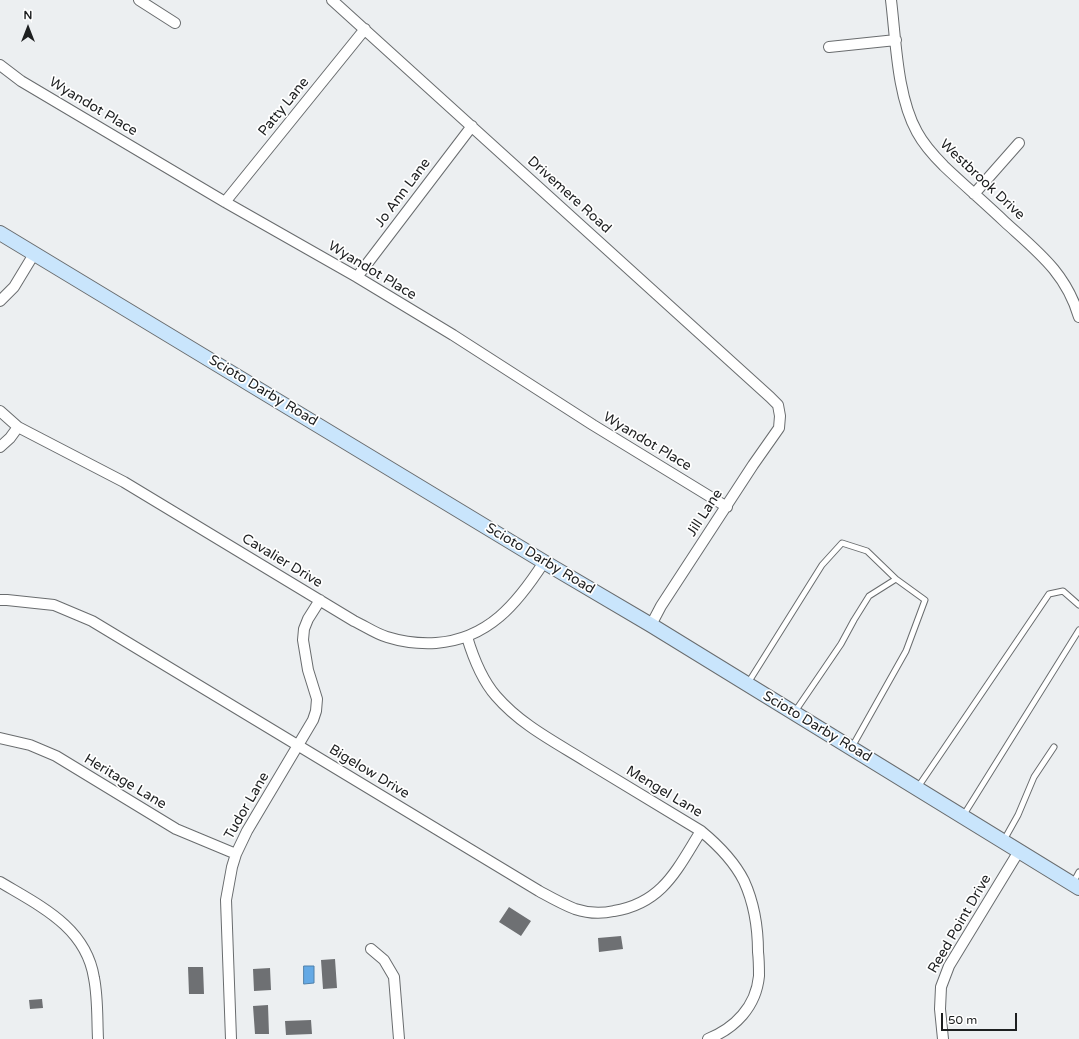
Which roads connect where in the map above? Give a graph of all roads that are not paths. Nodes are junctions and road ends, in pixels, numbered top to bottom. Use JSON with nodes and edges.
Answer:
{"nodes":[{"id":1,"x":139,"y":0,"type":"edge"},
{"id":2,"x":332,"y":0,"type":"edge"},
{"id":3,"x":891,"y":0,"type":"edge"},
{"id":4,"x":175,"y":23,"type":"dead end"},
{"id":5,"x":365,"y":29,"type":"junction"},
{"id":6,"x":896,"y":40,"type":"junction"},
{"id":7,"x":829,"y":47,"type":"dead end"},
{"id":8,"x":0,"y":65,"type":"edge"},
{"id":9,"x":472,"y":126,"type":"junction"},
{"id":10,"x":1019,"y":143,"type":"dead end"},
{"id":11,"x":974,"y":194,"type":"junction"},
{"id":12,"x":225,"y":202,"type":"junction"},
{"id":13,"x":0,"y":233,"type":"edge"},
{"id":14,"x":34,"y":254,"type":"junction"},
{"id":15,"x":357,"y":277,"type":"junction"},
{"id":16,"x":0,"y":301,"type":"edge"},
{"id":17,"x":1079,"y":317,"type":"edge"},
{"id":18,"x":0,"y":411,"type":"edge"},
{"id":19,"x":780,"y":416,"type":"joint"},
{"id":20,"x":18,"y":427,"type":"junction"},
{"id":21,"x":0,"y":447,"type":"edge"},
{"id":22,"x":727,"y":507,"type":"junction"},
{"id":23,"x":544,"y":562,"type":"junction"},
{"id":24,"x":896,"y":579,"type":"junction"},
{"id":25,"x":0,"y":600,"type":"edge"},
{"id":26,"x":320,"y":600,"type":"junction"},
{"id":27,"x":1079,"y":605,"type":"edge"},
{"id":28,"x":651,"y":625,"type":"junction"},
{"id":29,"x":1079,"y":630,"type":"edge"},
{"id":30,"x":467,"y":636,"type":"junction"},
{"id":31,"x":748,"y":684,"type":"junction"},
{"id":32,"x":794,"y":713,"type":"junction"},
{"id":33,"x":0,"y":738,"type":"edge"},
{"id":34,"x":298,"y":745,"type":"junction"},
{"id":35,"x":1054,"y":747,"type":"dead end"},
{"id":36,"x":852,"y":748,"type":"junction"},
{"id":37,"x":917,"y":788,"type":"junction"},
{"id":38,"x":963,"y":816,"type":"junction"},
{"id":39,"x":701,"y":831,"type":"junction"},
{"id":40,"x":1003,"y":841,"type":"junction"},
{"id":41,"x":1019,"y":851,"type":"junction"},
{"id":42,"x":236,"y":854,"type":"junction"},
{"id":43,"x":1077,"y":881,"type":"edge"},
{"id":44,"x":0,"y":882,"type":"edge"},
{"id":45,"x":371,"y":950,"type":"dead end"},
{"id":46,"x":98,"y":1039,"type":"edge"},
{"id":47,"x":231,"y":1039,"type":"edge"},
{"id":48,"x":399,"y":1039,"type":"edge"},
{"id":49,"x":708,"y":1039,"type":"edge"},
{"id":50,"x":943,"y":1039,"type":"edge"}],
"edges":[{"from":1,"to":4,"type":"street"},
{"from":2,"to":5,"type":"street","name":"Drivemere Road"},
{"from":3,"to":6,"type":"street","name":"Westbrook Drive"},
{"from":5,"to":9,"type":"street","name":"Drivemere Road"},
{"from":5,"to":12,"type":"street","name":"Patty Lane"},
{"from":6,"to":7,"type":"street"},
{"from":6,"to":11,"type":"street","name":"Westbrook Drive"},
{"from":8,"to":12,"type":"street","name":"Wyandot Place"},
{"from":9,"to":15,"type":"street","name":"Jo Ann Lane"},
{"from":9,"to":19,"type":"street","name":"Drivemere Road"},
{"from":10,"to":11,"type":"street"},
{"from":11,"to":17,"type":"street","name":"Westbrook Drive"},
{"from":12,"to":15,"type":"street","name":"Wyandot Place"},
{"from":13,"to":14,"type":"main road","name":"Scioto Darby Road"},
{"from":14,"to":16,"type":"street"},
{"from":14,"to":23,"type":"main road","name":"Scioto Darby Road"},
{"from":15,"to":22,"type":"street","name":"Wyandot Place"},
{"from":18,"to":20,"type":"street","name":"Cavalier Drive"},
{"from":19,"to":22,"type":"street","name":"Jill Lane"},
{"from":20,"to":21,"type":"street"},
{"from":20,"to":26,"type":"street","name":"Cavalier Drive"},
{"from":22,"to":28,"type":"street","name":"Jill Lane"},
{"from":23,"to":28,"type":"main road","name":"Scioto Darby Road"},
{"from":23,"to":30,"type":"street","name":"Cavalier Drive"},
{"from":24,"to":31,"type":"lane"},
{"from":24,"to":32,"type":"lane"},
{"from":24,"to":36,"type":"lane"},
{"from":25,"to":34,"type":"street","name":"Bigelow Drive"},
{"from":26,"to":30,"type":"street","name":"Cavalier Drive"},
{"from":26,"to":34,"type":"street","name":"Tudor Lane"},
{"from":27,"to":37,"type":"lane"},
{"from":28,"to":31,"type":"main road","name":"Scioto Darby Road"},
{"from":29,"to":38,"type":"lane"},
{"from":30,"to":39,"type":"street","name":"Mengel Lane"},
{"from":31,"to":32,"type":"main road","name":"Scioto Darby Road"},
{"from":32,"to":36,"type":"main road","name":"Scioto Darby Road"},
{"from":33,"to":42,"type":"street","name":"Heritage Lane"},
{"from":34,"to":39,"type":"street","name":"Bigelow Drive"},
{"from":34,"to":42,"type":"street","name":"Tudor Lane"},
{"from":35,"to":40,"type":"lane"},
{"from":36,"to":37,"type":"main road","name":"Scioto Darby Road"},
{"from":37,"to":38,"type":"main road","name":"Scioto Darby Road"},
{"from":38,"to":40,"type":"main road","name":"Scioto Darby Road"},
{"from":39,"to":49,"type":"street","name":"Mengel Lane"},
{"from":40,"to":41,"type":"main road","name":"Scioto Darby Road"},
{"from":41,"to":43,"type":"main road","name":"Scioto Darby Road"},
{"from":41,"to":50,"type":"street","name":"Reed Point Drive"},
{"from":42,"to":47,"type":"street","name":"Tudor Lane"},
{"from":44,"to":46,"type":"street"},
{"from":45,"to":48,"type":"street"}]}
